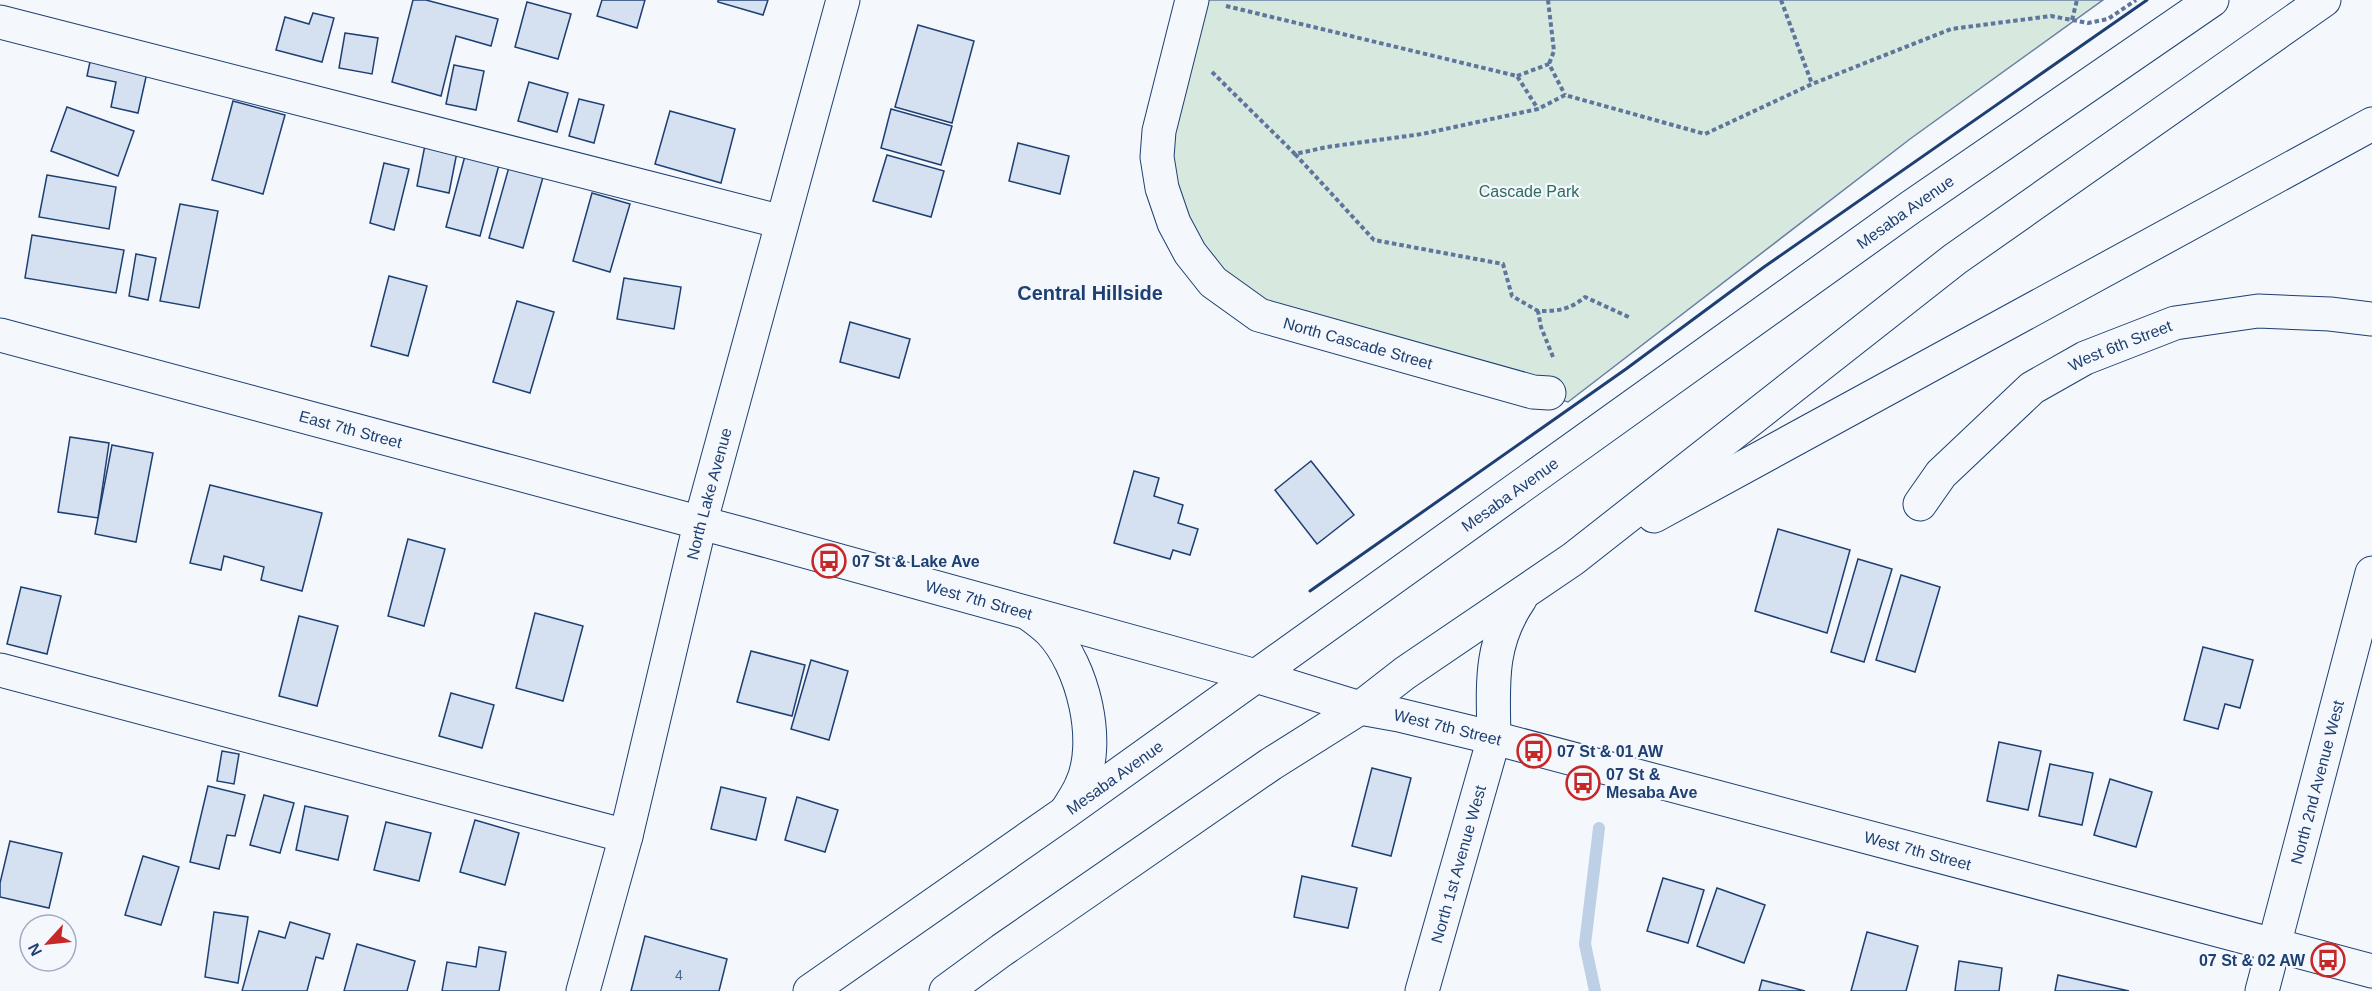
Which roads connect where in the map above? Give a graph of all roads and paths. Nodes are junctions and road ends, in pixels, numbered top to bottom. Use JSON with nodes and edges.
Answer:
{"nodes":[{"id":1,"x":843,"y":0,"type":"edge"},
{"id":2,"x":1548,"y":0,"type":"edge"},
{"id":3,"x":1781,"y":0,"type":"edge"},
{"id":4,"x":2077,"y":0,"type":"edge"},
{"id":5,"x":2136,"y":0,"type":"edge"},
{"id":6,"x":2212,"y":0,"type":"edge"},
{"id":7,"x":2324,"y":0,"type":"edge"},
{"id":8,"x":1204,"y":1,"type":"edge"},
{"id":9,"x":2072,"y":20,"type":"junction"},
{"id":10,"x":0,"y":22,"type":"edge"},
{"id":11,"x":1182,"y":41,"type":"junction"},
{"id":12,"x":1549,"y":64,"type":"junction"},
{"id":13,"x":1517,"y":76,"type":"junction"},
{"id":14,"x":1812,"y":84,"type":"junction"},
{"id":15,"x":1565,"y":95,"type":"junction"},
{"id":16,"x":1538,"y":109,"type":"junction"},
{"id":17,"x":2372,"y":124,"type":"edge"},
{"id":18,"x":1295,"y":154,"type":"junction"},
{"id":19,"x":782,"y":222,"type":"junction"},
{"id":20,"x":1539,"y":312,"type":"junction"},
{"id":21,"x":1631,"y":318,"type":"dead end"},
{"id":22,"x":2372,"y":319,"type":"edge"},
{"id":23,"x":0,"y":335,"type":"edge"},
{"id":24,"x":1549,"y":393,"type":"joint"},
{"id":25,"x":1920,"y":504,"type":"dead end"},
{"id":26,"x":700,"y":524,"type":"junction"},
{"id":27,"x":1573,"y":559,"type":"junction"},
{"id":28,"x":2372,"y":573,"type":"edge"},
{"id":29,"x":1524,"y":593,"type":"junction"},
{"id":30,"x":1029,"y":614,"type":"junction"},
{"id":31,"x":2363,"y":642,"type":"edge"},
{"id":32,"x":0,"y":670,"type":"edge"},
{"id":33,"x":1256,"y":676,"type":"junction"},
{"id":34,"x":1360,"y":708,"type":"junction"},
{"id":35,"x":1494,"y":738,"type":"junction"},
{"id":36,"x":1066,"y":812,"type":"junction"},
{"id":37,"x":626,"y":836,"type":"junction"},
{"id":38,"x":2273,"y":946,"type":"junction"},
{"id":39,"x":2372,"y":972,"type":"edge"},
{"id":40,"x":583,"y":991,"type":"edge"},
{"id":41,"x":810,"y":991,"type":"edge"},
{"id":42,"x":946,"y":991,"type":"edge"},
{"id":43,"x":1422,"y":991,"type":"edge"},
{"id":44,"x":2262,"y":991,"type":"edge"}],
"edges":[{"from":1,"to":19,"type":"main road","name":"North Lake Avenue"},
{"from":2,"to":12,"type":"path"},
{"from":3,"to":14,"type":"path"},
{"from":4,"to":9,"type":"path"},
{"from":5,"to":9,"type":"path"},
{"from":6,"to":33,"type":"main road","name":"Mesaba Avenue"},
{"from":7,"to":27,"type":"main road"},
{"from":8,"to":11,"type":"main road","name":"North Cascade Street"},
{"from":8,"to":13,"type":"path"},
{"from":9,"to":14,"type":"path"},
{"from":10,"to":19,"type":"main road"},
{"from":11,"to":18,"type":"path"},
{"from":11,"to":24,"type":"main road","name":"North Cascade Street"},
{"from":12,"to":13,"type":"path"},
{"from":12,"to":15,"type":"path"},
{"from":13,"to":16,"type":"path"},
{"from":14,"to":15,"type":"path"},
{"from":15,"to":16,"type":"path"},
{"from":16,"to":18,"type":"path"},
{"from":17,"to":27,"type":"main road"},
{"from":18,"to":20,"type":"path"},
{"from":19,"to":26,"type":"main road","name":"North Lake Avenue"},
{"from":20,"to":21,"type":"path"},
{"from":20,"to":24,"type":"path"},
{"from":22,"to":25,"type":"main road","name":"West 6th Street"},
{"from":23,"to":26,"type":"main road","name":"East 7th Street"},
{"from":26,"to":30,"type":"main road","name":"West 7th Street"},
{"from":26,"to":37,"type":"main road","name":"North Lake Avenue"},
{"from":27,"to":29,"type":"main road"},
{"from":28,"to":31,"type":"main road","name":"North 2nd Avenue West"},
{"from":29,"to":34,"type":"main road"},
{"from":29,"to":35,"type":"main road","name":"North 1st Avenue West"},
{"from":30,"to":33,"type":"main road","name":"West 7th Street"},
{"from":30,"to":36,"type":"main road"},
{"from":31,"to":38,"type":"main road","name":"North 2nd Avenue West"},
{"from":32,"to":37,"type":"main road"},
{"from":33,"to":34,"type":"main road","name":"West 7th Street"},
{"from":33,"to":36,"type":"main road","name":"Mesaba Avenue"},
{"from":34,"to":35,"type":"main road","name":"West 7th Street"},
{"from":34,"to":42,"type":"main road"},
{"from":35,"to":38,"type":"main road","name":"West 7th Street"},
{"from":35,"to":43,"type":"main road","name":"North 1st Avenue West"},
{"from":36,"to":41,"type":"main road","name":"Mesaba Avenue"},
{"from":37,"to":40,"type":"main road","name":"North Lake Avenue"},
{"from":38,"to":39,"type":"main road","name":"West 7th Street"},
{"from":38,"to":44,"type":"main road","name":"North 2nd Avenue West"}]}
